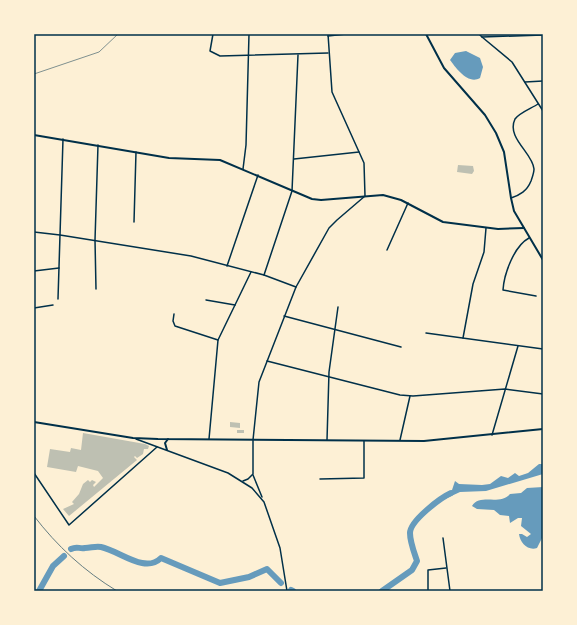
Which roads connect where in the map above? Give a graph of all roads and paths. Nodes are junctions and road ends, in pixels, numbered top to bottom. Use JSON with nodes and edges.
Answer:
{"nodes":[{"id":1,"x":118,"y":34,"type":"edge"},
{"id":2,"x":213,"y":34,"type":"edge"},
{"id":3,"x":249,"y":34,"type":"edge"},
{"id":4,"x":346,"y":34,"type":"edge"},
{"id":5,"x":426,"y":34,"type":"edge"},
{"id":6,"x":479,"y":34,"type":"edge"},
{"id":7,"x":328,"y":35,"type":"edge"},
{"id":8,"x":543,"y":36,"type":"edge"},
{"id":9,"x":482,"y":37,"type":"junction"},
{"id":10,"x":328,"y":53,"type":"junction"},
{"id":11,"x":298,"y":55,"type":"junction"},
{"id":12,"x":248,"y":56,"type":"junction"},
{"id":13,"x":34,"y":74,"type":"edge"},
{"id":14,"x":543,"y":81,"type":"edge"},
{"id":15,"x":525,"y":82,"type":"junction"},
{"id":16,"x":538,"y":104,"type":"junction"},
{"id":17,"x":543,"y":111,"type":"edge"},
{"id":18,"x":34,"y":135,"type":"edge"},
{"id":19,"x":63,"y":139,"type":"junction"},
{"id":20,"x":98,"y":145,"type":"junction"},
{"id":21,"x":136,"y":152,"type":"junction"},
{"id":22,"x":359,"y":152,"type":"junction"},
{"id":23,"x":294,"y":159,"type":"junction"},
{"id":24,"x":244,"y":169,"type":"junction"},
{"id":25,"x":258,"y":175,"type":"junction"},
{"id":26,"x":292,"y":191,"type":"junction"},
{"id":27,"x":365,"y":196,"type":"junction"},
{"id":28,"x":511,"y":198,"type":"junction"},
{"id":29,"x":408,"y":203,"type":"junction"},
{"id":30,"x":134,"y":222,"type":"dead end"},
{"id":31,"x":486,"y":228,"type":"junction"},
{"id":32,"x":524,"y":228,"type":"junction"},
{"id":33,"x":34,"y":232,"type":"edge"},
{"id":34,"x":60,"y":235,"type":"junction"},
{"id":35,"x":529,"y":238,"type":"junction"},
{"id":36,"x":95,"y":240,"type":"junction"},
{"id":37,"x":387,"y":250,"type":"dead end"},
{"id":38,"x":543,"y":260,"type":"edge"},
{"id":39,"x":227,"y":266,"type":"junction"},
{"id":40,"x":59,"y":268,"type":"junction"},
{"id":41,"x":34,"y":271,"type":"edge"},
{"id":42,"x":251,"y":272,"type":"junction"},
{"id":43,"x":264,"y":275,"type":"junction"},
{"id":44,"x":296,"y":287,"type":"junction"},
{"id":45,"x":96,"y":289,"type":"dead end"},
{"id":46,"x":536,"y":296,"type":"dead end"},
{"id":47,"x":58,"y":299,"type":"dead end"},
{"id":48,"x":206,"y":300,"type":"dead end"},
{"id":49,"x":53,"y":305,"type":"dead end"},
{"id":50,"x":235,"y":305,"type":"junction"},
{"id":51,"x":338,"y":307,"type":"dead end"},
{"id":52,"x":34,"y":308,"type":"edge"},
{"id":53,"x":174,"y":314,"type":"dead end"},
{"id":54,"x":284,"y":316,"type":"junction"},
{"id":55,"x":335,"y":330,"type":"junction"},
{"id":56,"x":426,"y":333,"type":"dead end"},
{"id":57,"x":463,"y":338,"type":"junction"},
{"id":58,"x":218,"y":340,"type":"junction"},
{"id":59,"x":518,"y":346,"type":"junction"},
{"id":60,"x":401,"y":347,"type":"dead end"},
{"id":61,"x":543,"y":349,"type":"edge"},
{"id":62,"x":267,"y":361,"type":"junction"},
{"id":63,"x":329,"y":377,"type":"junction"},
{"id":64,"x":505,"y":389,"type":"junction"},
{"id":65,"x":543,"y":394,"type":"edge"},
{"id":66,"x":410,"y":396,"type":"junction"},
{"id":67,"x":34,"y":422,"type":"edge"},
{"id":68,"x":543,"y":429,"type":"edge"},
{"id":69,"x":492,"y":435,"type":"junction"},
{"id":70,"x":136,"y":438,"type":"junction"},
{"id":71,"x":168,"y":439,"type":"junction"},
{"id":72,"x":209,"y":440,"type":"junction"},
{"id":73,"x":253,"y":440,"type":"junction"},
{"id":74,"x":327,"y":440,"type":"junction"},
{"id":75,"x":364,"y":440,"type":"junction"},
{"id":76,"x":400,"y":440,"type":"junction"},
{"id":77,"x":157,"y":446,"type":"junction"},
{"id":78,"x":167,"y":450,"type":"junction"},
{"id":79,"x":34,"y":472,"type":"edge"},
{"id":80,"x":253,"y":474,"type":"junction"},
{"id":81,"x":320,"y":478,"type":"dead end"},
{"id":82,"x":243,"y":481,"type":"junction"},
{"id":83,"x":264,"y":501,"type":"junction"},
{"id":84,"x":443,"y":538,"type":"dead end"},
{"id":85,"x":447,"y":568,"type":"junction"},
{"id":86,"x":287,"y":591,"type":"edge"},
{"id":87,"x":428,"y":591,"type":"edge"},
{"id":88,"x":450,"y":591,"type":"edge"}],
"edges":[{"from":1,"to":13,"type":"lane"},
{"from":2,"to":12,"type":"street"},
{"from":3,"to":12,"type":"street"},
{"from":4,"to":7,"type":"street"},
{"from":5,"to":28,"type":"street"},
{"from":6,"to":9,"type":"street"},
{"from":7,"to":10,"type":"street"},
{"from":8,"to":9,"type":"street"},
{"from":9,"to":15,"type":"street"},
{"from":10,"to":11,"type":"street"},
{"from":10,"to":22,"type":"street"},
{"from":11,"to":12,"type":"street"},
{"from":11,"to":23,"type":"street"},
{"from":12,"to":24,"type":"street"},
{"from":14,"to":15,"type":"street"},
{"from":15,"to":16,"type":"street"},
{"from":16,"to":17,"type":"street"},
{"from":16,"to":28,"type":"street"},
{"from":18,"to":19,"type":"street"},
{"from":19,"to":20,"type":"street"},
{"from":19,"to":34,"type":"street"},
{"from":20,"to":21,"type":"street"},
{"from":20,"to":36,"type":"street"},
{"from":21,"to":24,"type":"street"},
{"from":21,"to":30,"type":"street"},
{"from":22,"to":23,"type":"street"},
{"from":22,"to":27,"type":"street"},
{"from":23,"to":26,"type":"street"},
{"from":24,"to":25,"type":"street"},
{"from":25,"to":26,"type":"street"},
{"from":25,"to":39,"type":"street"},
{"from":26,"to":27,"type":"street"},
{"from":26,"to":43,"type":"street"},
{"from":27,"to":29,"type":"street"},
{"from":27,"to":44,"type":"street"},
{"from":28,"to":32,"type":"street"},
{"from":29,"to":31,"type":"street"},
{"from":29,"to":37,"type":"street"},
{"from":31,"to":32,"type":"street"},
{"from":31,"to":57,"type":"street"},
{"from":32,"to":35,"type":"street"},
{"from":33,"to":34,"type":"street"},
{"from":34,"to":36,"type":"street"},
{"from":34,"to":40,"type":"street"},
{"from":35,"to":38,"type":"street"},
{"from":35,"to":46,"type":"street"},
{"from":36,"to":39,"type":"street"},
{"from":36,"to":45,"type":"street"},
{"from":39,"to":42,"type":"street"},
{"from":40,"to":41,"type":"street"},
{"from":40,"to":47,"type":"street"},
{"from":42,"to":43,"type":"street"},
{"from":42,"to":50,"type":"street"},
{"from":43,"to":44,"type":"street"},
{"from":44,"to":54,"type":"street"},
{"from":48,"to":50,"type":"street"},
{"from":49,"to":52,"type":"street"},
{"from":50,"to":58,"type":"street"},
{"from":51,"to":55,"type":"street"},
{"from":53,"to":58,"type":"street"},
{"from":54,"to":55,"type":"street"},
{"from":54,"to":62,"type":"street"},
{"from":55,"to":60,"type":"street"},
{"from":55,"to":63,"type":"street"},
{"from":56,"to":57,"type":"street"},
{"from":57,"to":59,"type":"street"},
{"from":58,"to":72,"type":"street"},
{"from":59,"to":61,"type":"street"},
{"from":59,"to":64,"type":"street"},
{"from":62,"to":63,"type":"street"},
{"from":62,"to":73,"type":"street"},
{"from":63,"to":66,"type":"street"},
{"from":63,"to":74,"type":"street"},
{"from":64,"to":65,"type":"street"},
{"from":64,"to":66,"type":"street"},
{"from":64,"to":69,"type":"street"},
{"from":66,"to":76,"type":"street"},
{"from":67,"to":70,"type":"street"},
{"from":68,"to":69,"type":"street"},
{"from":69,"to":76,"type":"street"},
{"from":70,"to":71,"type":"street"},
{"from":70,"to":77,"type":"street"},
{"from":71,"to":72,"type":"street"},
{"from":71,"to":78,"type":"street"},
{"from":72,"to":73,"type":"street"},
{"from":73,"to":74,"type":"street"},
{"from":73,"to":80,"type":"street"},
{"from":74,"to":75,"type":"street"},
{"from":75,"to":76,"type":"street"},
{"from":75,"to":81,"type":"street"},
{"from":77,"to":78,"type":"street"},
{"from":77,"to":79,"type":"street"},
{"from":78,"to":82,"type":"street"},
{"from":80,"to":82,"type":"street"},
{"from":80,"to":83,"type":"street"},
{"from":82,"to":83,"type":"street"},
{"from":83,"to":86,"type":"street"},
{"from":84,"to":85,"type":"street"},
{"from":85,"to":87,"type":"street"},
{"from":85,"to":88,"type":"street"}]}
